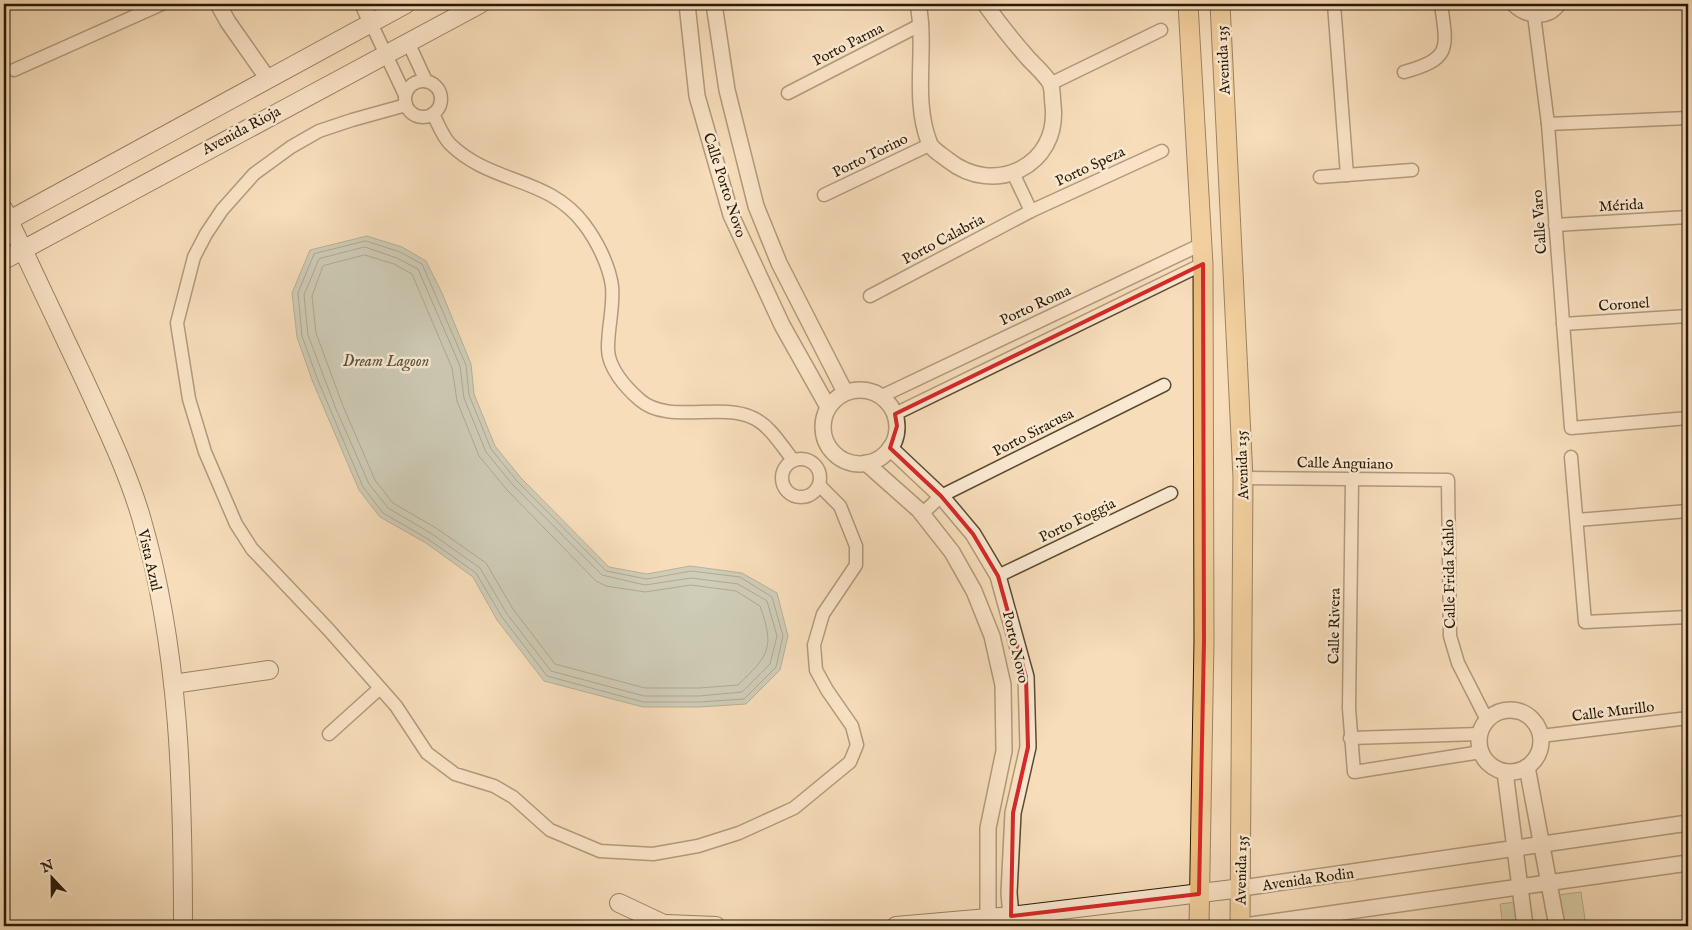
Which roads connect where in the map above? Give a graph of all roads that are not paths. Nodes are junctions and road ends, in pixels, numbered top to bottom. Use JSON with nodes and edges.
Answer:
{"nodes":[{"id":1,"x":162,"y":4,"type":"edge"},
{"id":2,"x":218,"y":4,"type":"edge"},
{"id":3,"x":363,"y":4,"type":"edge"},
{"id":4,"x":406,"y":4,"type":"edge"},
{"id":5,"x":480,"y":4,"type":"edge"},
{"id":6,"x":687,"y":4,"type":"edge"},
{"id":7,"x":714,"y":4,"type":"edge"},
{"id":8,"x":918,"y":4,"type":"edge"},
{"id":9,"x":985,"y":4,"type":"edge"},
{"id":10,"x":1188,"y":4,"type":"edge"},
{"id":11,"x":1220,"y":4,"type":"edge"},
{"id":12,"x":1334,"y":4,"type":"edge"},
{"id":13,"x":1441,"y":4,"type":"edge"},
{"id":14,"x":1514,"y":4,"type":"edge"},
{"id":15,"x":1558,"y":4,"type":"edge"},
{"id":16,"x":1534,"y":14,"type":"junction"},
{"id":17,"x":371,"y":23,"type":"junction"},
{"id":18,"x":922,"y":24,"type":"junction"},
{"id":19,"x":1161,"y":30,"type":"dead end"},
{"id":20,"x":408,"y":42,"type":"junction"},
{"id":21,"x":386,"y":53,"type":"junction"},
{"id":22,"x":14,"y":70,"type":"dead end"},
{"id":23,"x":1404,"y":72,"type":"dead end"},
{"id":24,"x":268,"y":79,"type":"junction"},
{"id":25,"x":426,"y":81,"type":"junction"},
{"id":26,"x":1050,"y":84,"type":"junction"},
{"id":27,"x":788,"y":92,"type":"dead end"},
{"id":28,"x":406,"y":100,"type":"junction"},
{"id":29,"x":433,"y":114,"type":"junction"},
{"id":30,"x":1688,"y":118,"type":"edge"},
{"id":31,"x":1548,"y":124,"type":"junction"},
{"id":32,"x":929,"y":145,"type":"junction"},
{"id":33,"x":1162,"y":151,"type":"dead end"},
{"id":34,"x":1412,"y":170,"type":"dead end"},
{"id":35,"x":1014,"y":173,"type":"junction"},
{"id":36,"x":1347,"y":175,"type":"junction"},
{"id":37,"x":1320,"y":177,"type":"dead end"},
{"id":38,"x":824,"y":195,"type":"dead end"},
{"id":39,"x":1031,"y":211,"type":"junction"},
{"id":40,"x":1688,"y":217,"type":"edge"},
{"id":41,"x":5,"y":218,"type":"edge"},
{"id":42,"x":1555,"y":225,"type":"junction"},
{"id":43,"x":1202,"y":244,"type":"junction"},
{"id":44,"x":22,"y":248,"type":"junction"},
{"id":45,"x":4,"y":260,"type":"edge"},
{"id":46,"x":1203,"y":264,"type":"junction"},
{"id":47,"x":1156,"y":266,"type":"junction"},
{"id":48,"x":1163,"y":283,"type":"junction"},
{"id":49,"x":870,"y":296,"type":"dead end"},
{"id":50,"x":1688,"y":316,"type":"edge"},
{"id":51,"x":1563,"y":324,"type":"junction"},
{"id":52,"x":1164,"y":385,"type":"dead end"},
{"id":53,"x":845,"y":392,"type":"junction"},
{"id":54,"x":882,"y":396,"type":"junction"},
{"id":55,"x":828,"y":407,"type":"junction"},
{"id":56,"x":895,"y":414,"type":"junction"},
{"id":57,"x":1688,"y":418,"type":"edge"},
{"id":58,"x":890,"y":448,"type":"junction"},
{"id":59,"x":1571,"y":457,"type":"dead end"},
{"id":60,"x":793,"y":460,"type":"junction"},
{"id":61,"x":866,"y":463,"type":"junction"},
{"id":62,"x":1243,"y":478,"type":"junction"},
{"id":63,"x":1352,"y":480,"type":"junction"},
{"id":64,"x":1448,"y":480,"type":"joint"},
{"id":65,"x":820,"y":484,"type":"junction"},
{"id":66,"x":1170,"y":493,"type":"dead end"},
{"id":67,"x":940,"y":496,"type":"junction"},
{"id":68,"x":1688,"y":512,"type":"edge"},
{"id":69,"x":922,"y":514,"type":"junction"},
{"id":70,"x":1577,"y":520,"type":"junction"},
{"id":71,"x":998,"y":576,"type":"junction"},
{"id":72,"x":1688,"y":617,"type":"edge"},
{"id":73,"x":269,"y":670,"type":"dead end"},
{"id":74,"x":173,"y":684,"type":"junction"},
{"id":75,"x":380,"y":688,"type":"junction"},
{"id":76,"x":1688,"y":718,"type":"edge"},
{"id":77,"x":1483,"y":727,"type":"junction"},
{"id":78,"x":329,"y":734,"type":"dead end"},
{"id":79,"x":1541,"y":736,"type":"junction"},
{"id":80,"x":1350,"y":738,"type":"junction"},
{"id":81,"x":1481,"y":752,"type":"junction"},
{"id":82,"x":1527,"y":767,"type":"junction"},
{"id":83,"x":1506,"y":772,"type":"junction"},
{"id":84,"x":1688,"y":823,"type":"edge"},
{"id":85,"x":1542,"y":844,"type":"junction"},
{"id":86,"x":1515,"y":848,"type":"junction"},
{"id":87,"x":1688,"y":863,"type":"edge"},
{"id":88,"x":1549,"y":883,"type":"junction"},
{"id":89,"x":1520,"y":887,"type":"junction"},
{"id":90,"x":1242,"y":888,"type":"junction"},
{"id":91,"x":1199,"y":894,"type":"junction"},
{"id":92,"x":619,"y":903,"type":"dead end"},
{"id":93,"x":1011,"y":916,"type":"junction"},
{"id":94,"x":988,"y":918,"type":"junction"},
{"id":95,"x":665,"y":925,"type":"edge"},
{"id":96,"x":183,"y":926,"type":"edge"},
{"id":97,"x":716,"y":926,"type":"edge"},
{"id":98,"x":896,"y":926,"type":"edge"},
{"id":99,"x":1199,"y":926,"type":"edge"},
{"id":100,"x":1242,"y":926,"type":"edge"},
{"id":101,"x":1525,"y":926,"type":"edge"},
{"id":102,"x":1557,"y":926,"type":"edge"}],
"edges":[{"from":1,"to":22,"type":"street"},
{"from":2,"to":24,"type":"street"},
{"from":3,"to":17,"type":"street"},
{"from":4,"to":17,"type":"main road"},
{"from":5,"to":20,"type":"main road","name":"Avenida Rioja"},
{"from":6,"to":55,"type":"street","name":"Calle Porto Novo"},
{"from":7,"to":53,"type":"street","name":"Calle Porto Novo"},
{"from":8,"to":18,"type":"street"},
{"from":9,"to":26,"type":"street"},
{"from":10,"to":43,"type":"main road"},
{"from":11,"to":62,"type":"main road","name":"Avenida 135"},
{"from":12,"to":36,"type":"street"},
{"from":13,"to":23,"type":"street"},
{"from":14,"to":16,"type":"street"},
{"from":15,"to":16,"type":"street"},
{"from":16,"to":31,"type":"street","name":"Calle Varo"},
{"from":17,"to":21,"type":"street"},
{"from":17,"to":24,"type":"main road"},
{"from":18,"to":27,"type":"street","name":"Porto Parma"},
{"from":18,"to":32,"type":"street"},
{"from":19,"to":26,"type":"street"},
{"from":20,"to":21,"type":"main road","name":"Avenida Rioja"},
{"from":20,"to":25,"type":"street"},
{"from":21,"to":28,"type":"street"},
{"from":21,"to":44,"type":"main road","name":"Avenida Rioja"},
{"from":24,"to":41,"type":"main road"},
{"from":25,"to":28,"type":"street"},
{"from":25,"to":29,"type":"street"},
{"from":26,"to":35,"type":"street"},
{"from":28,"to":29,"type":"street"},
{"from":28,"to":75,"type":"street"},
{"from":29,"to":60,"type":"street"},
{"from":30,"to":31,"type":"street"},
{"from":31,"to":42,"type":"street","name":"Calle Varo"},
{"from":32,"to":35,"type":"street"},
{"from":32,"to":38,"type":"street","name":"Porto Torino"},
{"from":33,"to":39,"type":"street","name":"Porto Speza"},
{"from":34,"to":36,"type":"street"},
{"from":35,"to":39,"type":"street"},
{"from":36,"to":37,"type":"street"},
{"from":39,"to":49,"type":"street","name":"Porto Calabria"},
{"from":40,"to":42,"type":"street","name":"Mérida"},
{"from":41,"to":44,"type":"main road","name":"Vista Azul"},
{"from":42,"to":51,"type":"street","name":"Calle Varo"},
{"from":43,"to":46,"type":"main road"},
{"from":43,"to":47,"type":"street","name":"Porto Roma"},
{"from":44,"to":45,"type":"main road","name":"Avenida Rioja"},
{"from":44,"to":74,"type":"main road","name":"Vista Azul"},
{"from":46,"to":48,"type":"street"},
{"from":46,"to":91,"type":"main road"},
{"from":47,"to":48,"type":"street"},
{"from":47,"to":54,"type":"street","name":"Porto Roma"},
{"from":48,"to":56,"type":"street"},
{"from":50,"to":51,"type":"street","name":"Coronel"},
{"from":51,"to":57,"type":"street","name":"Calle Varo"},
{"from":52,"to":67,"type":"street","name":"Porto Siracusa"},
{"from":53,"to":54,"type":"street"},
{"from":53,"to":55,"type":"street"},
{"from":54,"to":56,"type":"street"},
{"from":55,"to":61,"type":"street"},
{"from":56,"to":58,"type":"street"},
{"from":58,"to":61,"type":"street"},
{"from":58,"to":67,"type":"street","name":"Porto Novo"},
{"from":59,"to":70,"type":"street"},
{"from":60,"to":65,"type":"street"},
{"from":60,"to":65,"type":"street"},
{"from":61,"to":69,"type":"street","name":"Porto Novo"},
{"from":62,"to":63,"type":"street","name":"Calle Anguiano"},
{"from":62,"to":90,"type":"main road","name":"Avenida 135"},
{"from":63,"to":64,"type":"street","name":"Calle Anguiano"},
{"from":63,"to":80,"type":"street","name":"Calle Rivera"},
{"from":64,"to":77,"type":"street","name":"Calle Frida Kahlo"},
{"from":65,"to":75,"type":"street"},
{"from":66,"to":71,"type":"street","name":"Porto Foggia"},
{"from":67,"to":69,"type":"street","name":"Porto Siracusa"},
{"from":67,"to":71,"type":"street","name":"Porto Novo"},
{"from":68,"to":70,"type":"street"},
{"from":69,"to":94,"type":"street","name":"Porto Novo"},
{"from":70,"to":72,"type":"street"},
{"from":71,"to":93,"type":"street","name":"Porto Novo"},
{"from":73,"to":74,"type":"main road"},
{"from":74,"to":96,"type":"main road","name":"Vista Azul"},
{"from":75,"to":78,"type":"street"},
{"from":76,"to":79,"type":"street","name":"Calle Murillo"},
{"from":77,"to":79,"type":"street"},
{"from":77,"to":80,"type":"street"},
{"from":77,"to":81,"type":"street"},
{"from":79,"to":82,"type":"street"},
{"from":80,"to":81,"type":"street","name":"Calle Rivera"},
{"from":81,"to":83,"type":"street"},
{"from":82,"to":83,"type":"street"},
{"from":82,"to":85,"type":"street"},
{"from":83,"to":86,"type":"street"},
{"from":84,"to":85,"type":"street","name":"Avenida Rodin"},
{"from":85,"to":86,"type":"street","name":"Avenida Rodin"},
{"from":85,"to":88,"type":"street"},
{"from":86,"to":89,"type":"street"},
{"from":86,"to":90,"type":"street","name":"Avenida Rodin"},
{"from":87,"to":88,"type":"street"},
{"from":88,"to":89,"type":"street"},
{"from":88,"to":102,"type":"street"},
{"from":89,"to":100,"type":"street"},
{"from":89,"to":101,"type":"street"},
{"from":90,"to":91,"type":"main road","name":"Avenida Rodin"},
{"from":90,"to":100,"type":"main road","name":"Avenida 135"},
{"from":91,"to":93,"type":"main road","name":"Avenida Rodin"},
{"from":91,"to":99,"type":"main road"},
{"from":92,"to":95,"type":"main road"},
{"from":93,"to":94,"type":"main road","name":"Avenida Rodin"},
{"from":94,"to":98,"type":"main road","name":"Avenida Rodin"},
{"from":95,"to":97,"type":"main road"}]}
